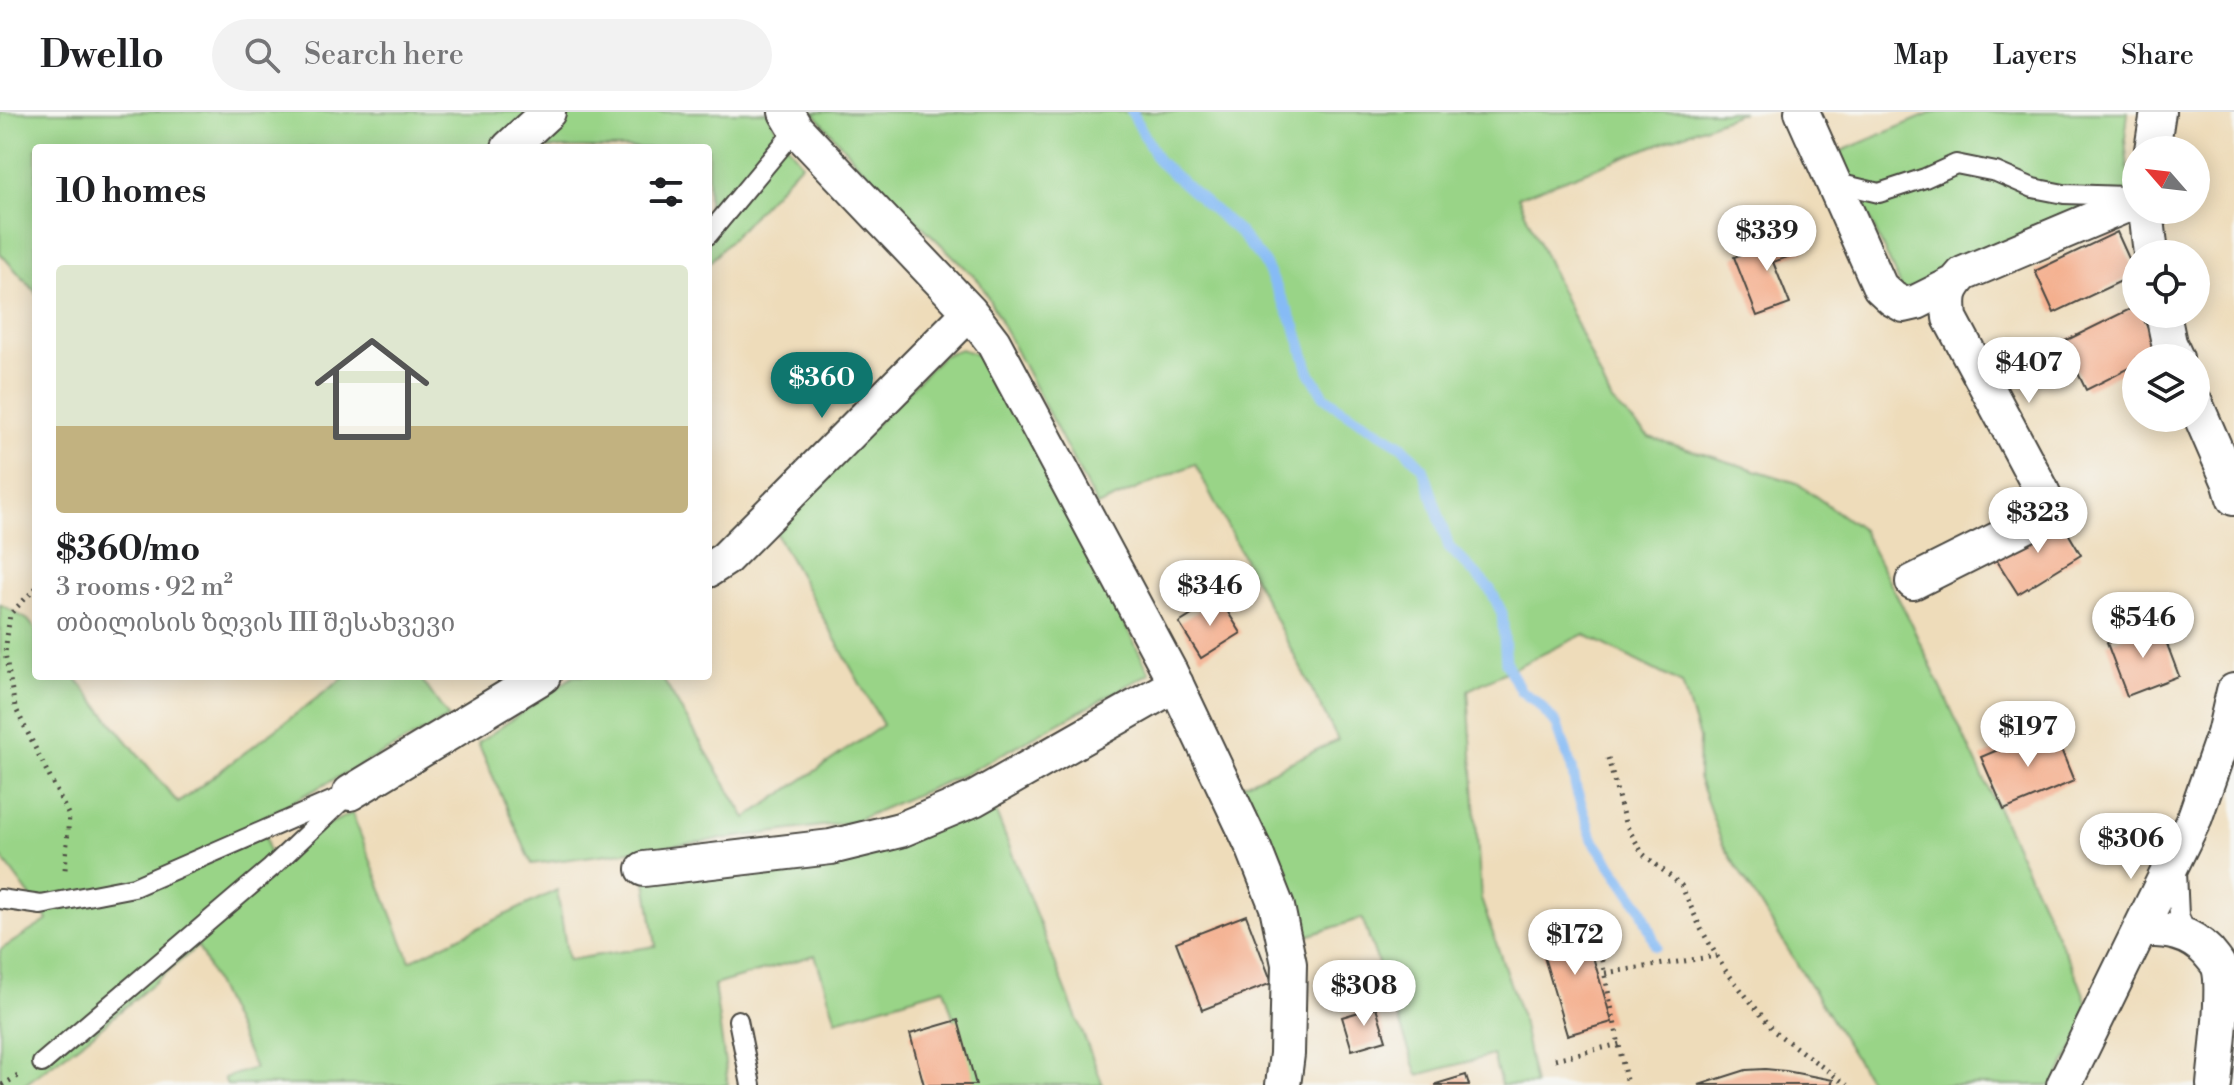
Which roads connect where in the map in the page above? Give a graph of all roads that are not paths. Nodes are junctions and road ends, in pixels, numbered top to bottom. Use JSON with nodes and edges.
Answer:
{"nodes":[{"id":1,"x":548,"y":112,"type":"edge"},
{"id":2,"x":1802,"y":112,"type":"edge"},
{"id":3,"x":2158,"y":112,"type":"edge"},
{"id":4,"x":791,"y":120,"type":"edge"},
{"id":5,"x":2154,"y":136,"type":"edge"},
{"id":6,"x":513,"y":144,"type":"edge"},
{"id":7,"x":1833,"y":182,"type":"junction"},
{"id":8,"x":2122,"y":198,"type":"edge"},
{"id":9,"x":2122,"y":205,"type":"edge"},
{"id":10,"x":712,"y":229,"type":"edge"},
{"id":11,"x":1953,"y":284,"type":"junction"},
{"id":12,"x":970,"y":312,"type":"junction"},
{"id":13,"x":2208,"y":432,"type":"edge"},
{"id":14,"x":2234,"y":498,"type":"edge"},
{"id":15,"x":712,"y":567,"type":"edge"},
{"id":16,"x":1913,"y":582,"type":"dead end"},
{"id":17,"x":536,"y":680,"type":"edge"},
{"id":18,"x":1176,"y":684,"type":"junction"},
{"id":19,"x":2234,"y":691,"type":"edge"},
{"id":20,"x":350,"y":793,"type":"junction"},
{"id":21,"x":2177,"y":853,"type":"junction"},
{"id":22,"x":644,"y":869,"type":"dead end"},
{"id":23,"x":0,"y":899,"type":"edge"},
{"id":24,"x":2140,"y":930,"type":"junction"},
{"id":25,"x":2189,"y":936,"type":"junction"},
{"id":26,"x":738,"y":1020,"type":"dead end"},
{"id":27,"x":42,"y":1063,"type":"dead end"},
{"id":28,"x":751,"y":1085,"type":"edge"},
{"id":29,"x":1283,"y":1085,"type":"edge"},
{"id":30,"x":2064,"y":1085,"type":"edge"},
{"id":31,"x":2214,"y":1085,"type":"edge"}],
"edges":[{"from":1,"to":6,"type":"street"},
{"from":2,"to":7,"type":"street"},
{"from":3,"to":5,"type":"street"},
{"from":4,"to":10,"type":"lane"},
{"from":4,"to":12,"type":"street"},
{"from":7,"to":8,"type":"lane"},
{"from":7,"to":11,"type":"street"},
{"from":9,"to":11,"type":"street"},
{"from":11,"to":16,"type":"street"},
{"from":12,"to":15,"type":"street"},
{"from":12,"to":18,"type":"street"},
{"from":13,"to":14,"type":"street"},
{"from":17,"to":20,"type":"street"},
{"from":18,"to":22,"type":"street"},
{"from":18,"to":29,"type":"street"},
{"from":19,"to":21,"type":"street"},
{"from":20,"to":23,"type":"lane"},
{"from":20,"to":27,"type":"lane"},
{"from":21,"to":24,"type":"street"},
{"from":21,"to":25,"type":"lane"},
{"from":24,"to":25,"type":"street"},
{"from":24,"to":30,"type":"street"},
{"from":25,"to":31,"type":"street"},
{"from":26,"to":28,"type":"lane"}]}
